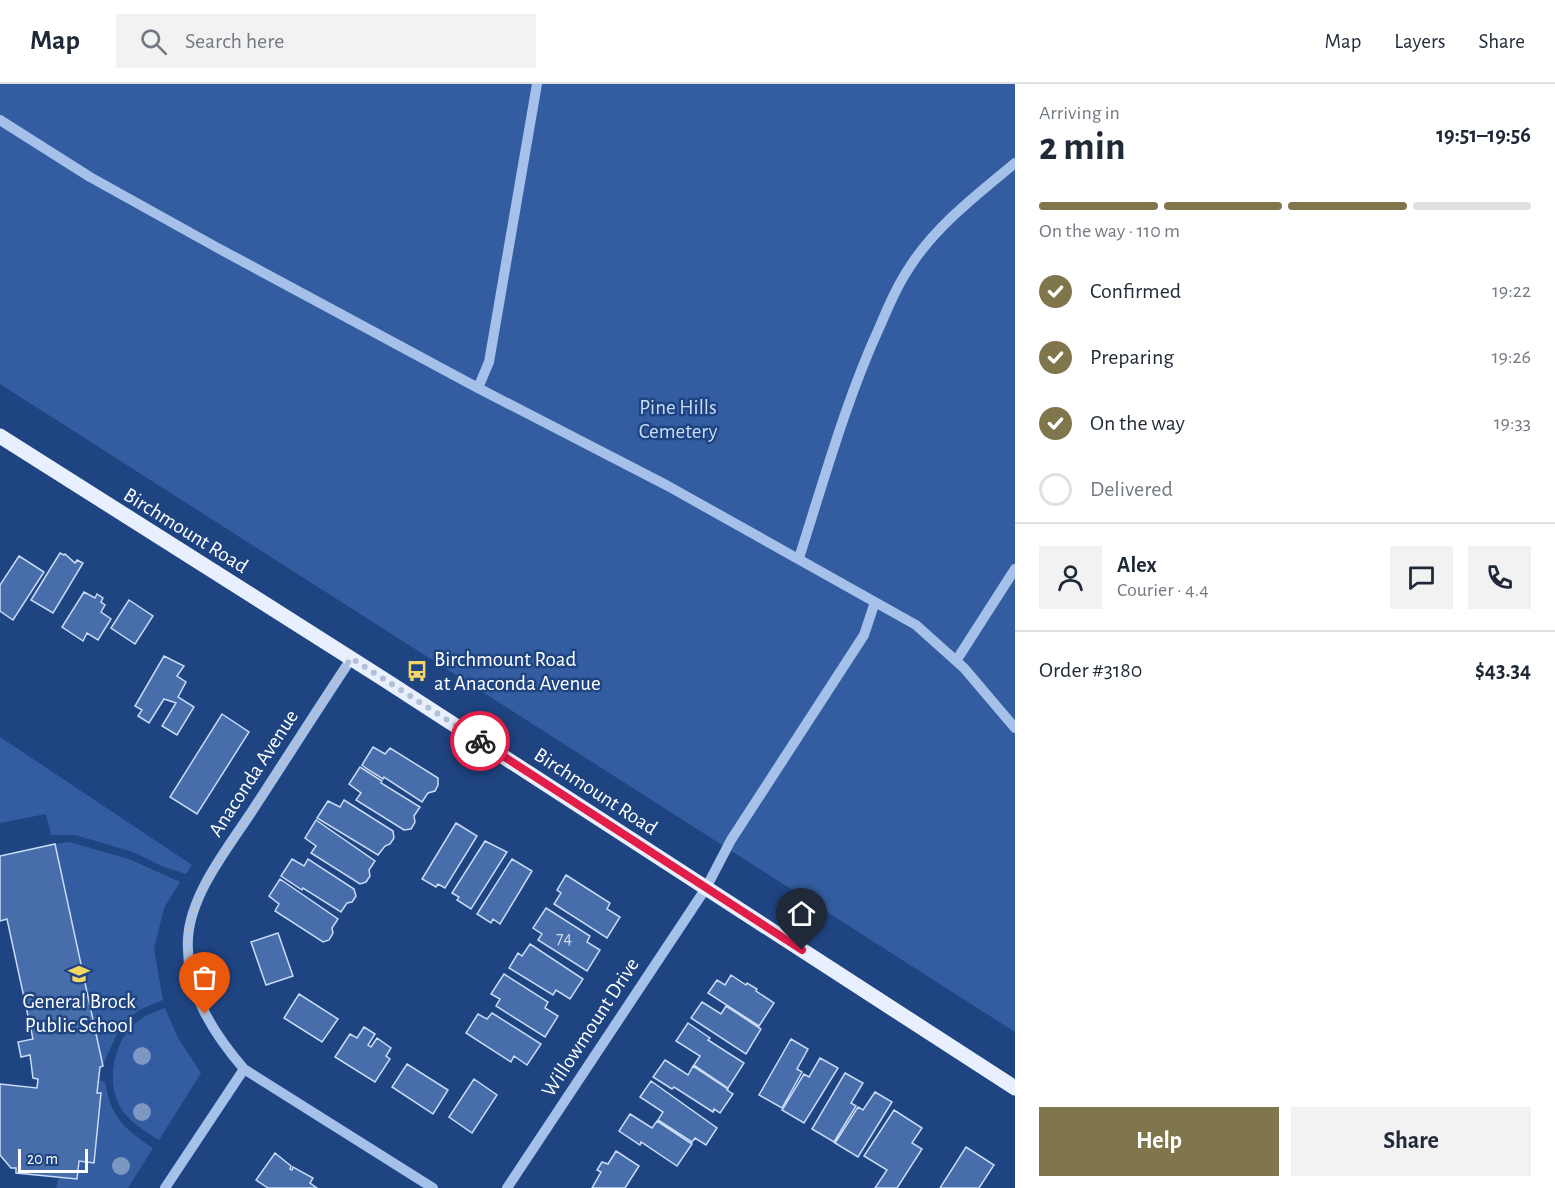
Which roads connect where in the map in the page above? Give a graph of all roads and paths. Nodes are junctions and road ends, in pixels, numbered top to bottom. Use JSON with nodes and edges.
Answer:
{"nodes":[{"id":1,"x":537,"y":84,"type":"edge"},
{"id":2,"x":0,"y":120,"type":"edge"},
{"id":3,"x":1015,"y":164,"type":"edge"},
{"id":4,"x":478,"y":388,"type":"junction"},
{"id":5,"x":0,"y":436,"type":"edge"},
{"id":6,"x":799,"y":558,"type":"junction"},
{"id":7,"x":1015,"y":569,"type":"edge"},
{"id":8,"x":875,"y":602,"type":"junction"},
{"id":9,"x":351,"y":658,"type":"junction"},
{"id":10,"x":956,"y":661,"type":"junction"},
{"id":11,"x":1015,"y":728,"type":"edge"},
{"id":12,"x":706,"y":888,"type":"junction"},
{"id":13,"x":244,"y":1069,"type":"junction"},
{"id":14,"x":1015,"y":1088,"type":"edge"},
{"id":15,"x":165,"y":1188,"type":"edge"},
{"id":16,"x":433,"y":1188,"type":"edge"},
{"id":17,"x":507,"y":1188,"type":"edge"}],
"edges":[{"from":1,"to":4,"type":"street"},
{"from":2,"to":4,"type":"street"},
{"from":3,"to":6,"type":"street"},
{"from":4,"to":6,"type":"street"},
{"from":5,"to":9,"type":"main road","name":"Birchmount Road"},
{"from":6,"to":8,"type":"street"},
{"from":7,"to":10,"type":"street"},
{"from":8,"to":10,"type":"street"},
{"from":8,"to":12,"type":"street","name":"Willowmount Drive"},
{"from":9,"to":12,"type":"main road","name":"Birchmount Road"},
{"from":9,"to":13,"type":"street","name":"Anaconda Avenue"},
{"from":10,"to":11,"type":"street"},
{"from":12,"to":14,"type":"main road","name":"Birchmount Road"},
{"from":12,"to":17,"type":"street","name":"Willowmount Drive"},
{"from":13,"to":15,"type":"street"},
{"from":13,"to":16,"type":"street","name":"Anaconda Avenue"}]}
